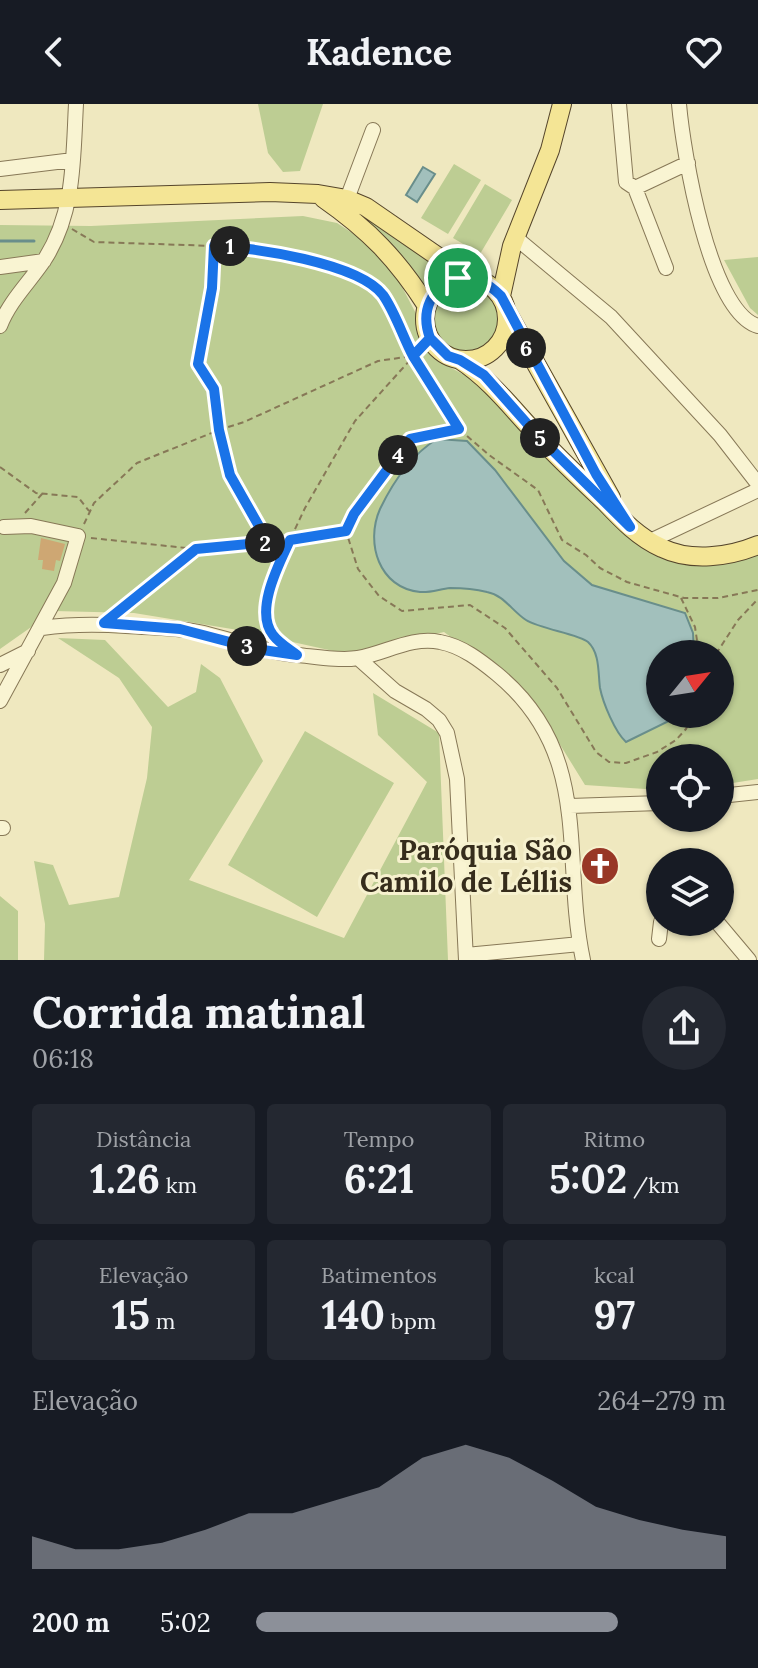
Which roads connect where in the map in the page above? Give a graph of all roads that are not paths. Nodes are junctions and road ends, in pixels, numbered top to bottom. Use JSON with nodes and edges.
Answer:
{"nodes":[{"id":1,"x":76,"y":104,"type":"edge"},
{"id":2,"x":562,"y":104,"type":"edge"},
{"id":3,"x":619,"y":104,"type":"edge"},
{"id":4,"x":679,"y":104,"type":"edge"},
{"id":5,"x":373,"y":130,"type":"dead end"},
{"id":6,"x":73,"y":160,"type":"junction"},
{"id":7,"x":688,"y":163,"type":"junction"},
{"id":8,"x":0,"y":169,"type":"edge"},
{"id":9,"x":635,"y":188,"type":"junction"},
{"id":10,"x":318,"y":194,"type":"junction"},
{"id":11,"x":70,"y":198,"type":"junction"},
{"id":12,"x":347,"y":199,"type":"junction"},
{"id":13,"x":0,"y":200,"type":"edge"},
{"id":14,"x":514,"y":242,"type":"junction"},
{"id":15,"x":44,"y":261,"type":"junction"},
{"id":16,"x":0,"y":267,"type":"edge"},
{"id":17,"x":666,"y":268,"type":"dead end"},
{"id":18,"x":474,"y":278,"type":"junction"},
{"id":19,"x":504,"y":304,"type":"junction"},
{"id":20,"x":427,"y":306,"type":"junction"},
{"id":21,"x":0,"y":326,"type":"edge"},
{"id":22,"x":758,"y":326,"type":"edge"},
{"id":23,"x":460,"y":360,"type":"junction"},
{"id":24,"x":758,"y":487,"type":"edge"},
{"id":25,"x":6,"y":526,"type":"road end"},
{"id":26,"x":630,"y":527,"type":"junction"},
{"id":27,"x":648,"y":542,"type":"junction"},
{"id":28,"x":758,"y":545,"type":"edge"},
{"id":29,"x":42,"y":628,"type":"junction"},
{"id":30,"x":29,"y":651,"type":"junction"},
{"id":31,"x":358,"y":658,"type":"junction"},
{"id":32,"x":0,"y":665,"type":"edge"},
{"id":33,"x":0,"y":701,"type":"edge"},
{"id":34,"x":758,"y":792,"type":"edge"},
{"id":35,"x":734,"y":795,"type":"edge"},
{"id":36,"x":646,"y":803,"type":"edge"},
{"id":37,"x":570,"y":806,"type":"junction"},
{"id":38,"x":659,"y":936,"type":"edge"},
{"id":39,"x":729,"y":936,"type":"edge"},
{"id":40,"x":659,"y":939,"type":"dead end"},
{"id":41,"x":580,"y":953,"type":"edge"},
{"id":42,"x":466,"y":957,"type":"edge"},
{"id":43,"x":749,"y":960,"type":"edge"}],
"edges":[{"from":1,"to":6,"type":"street"},
{"from":2,"to":14,"type":"main road"},
{"from":3,"to":9,"type":"street"},
{"from":4,"to":7,"type":"street"},
{"from":5,"to":12,"type":"street"},
{"from":6,"to":8,"type":"street"},
{"from":6,"to":11,"type":"street"},
{"from":7,"to":9,"type":"street"},
{"from":7,"to":22,"type":"street"},
{"from":9,"to":17,"type":"street"},
{"from":10,"to":11,"type":"main road"},
{"from":10,"to":12,"type":"main road"},
{"from":10,"to":20,"type":"main road"},
{"from":11,"to":13,"type":"main road"},
{"from":11,"to":15,"type":"street"},
{"from":12,"to":18,"type":"main road"},
{"from":14,"to":18,"type":"main road"},
{"from":14,"to":19,"type":"main road"},
{"from":14,"to":24,"type":"street"},
{"from":15,"to":16,"type":"street"},
{"from":15,"to":21,"type":"street"},
{"from":18,"to":19,"type":"main road"},
{"from":18,"to":20,"type":"main road"},
{"from":19,"to":23,"type":"main road"},
{"from":19,"to":26,"type":"main road"},
{"from":20,"to":23,"type":"main road"},
{"from":23,"to":26,"type":"main road"},
{"from":24,"to":27,"type":"street"},
{"from":25,"to":29,"type":"street"},
{"from":26,"to":27,"type":"main road"},
{"from":27,"to":28,"type":"main road"},
{"from":29,"to":30,"type":"street"},
{"from":29,"to":31,"type":"street"},
{"from":30,"to":32,"type":"street"},
{"from":30,"to":33,"type":"street"},
{"from":31,"to":37,"type":"street"},
{"from":31,"to":42,"type":"street"},
{"from":34,"to":35,"type":"street"},
{"from":36,"to":37,"type":"street"},
{"from":37,"to":41,"type":"street"},
{"from":38,"to":40,"type":"street"},
{"from":39,"to":43,"type":"street"},
{"from":41,"to":42,"type":"street"}]}
